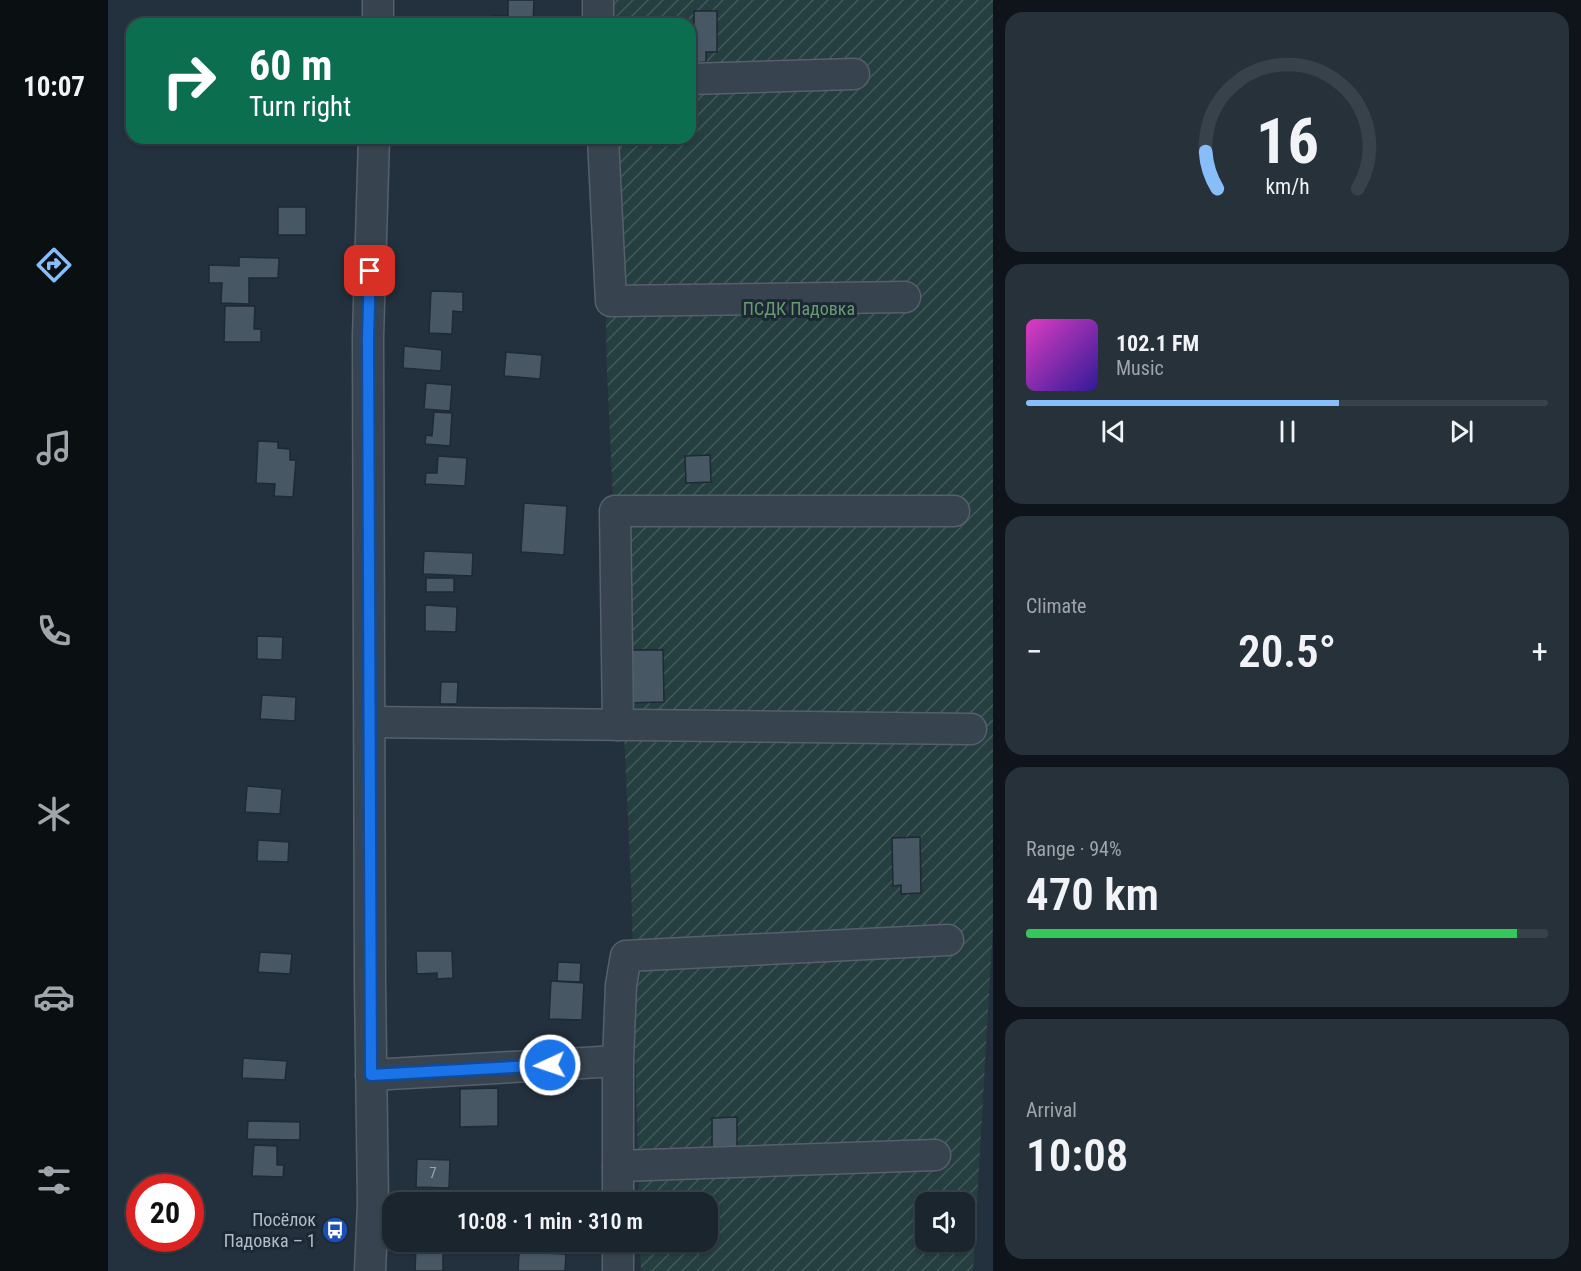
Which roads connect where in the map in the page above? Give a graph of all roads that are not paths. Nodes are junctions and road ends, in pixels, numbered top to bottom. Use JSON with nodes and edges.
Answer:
{"nodes":[{"id":1,"x":378,"y":0,"type":"edge"},
{"id":2,"x":598,"y":0,"type":"edge"},
{"id":3,"x":378,"y":18,"type":"edge"},
{"id":4,"x":598,"y":18,"type":"edge"},
{"id":5,"x":854,"y":74,"type":"dead end"},
{"id":6,"x":696,"y":79,"type":"edge"},
{"id":7,"x":374,"y":144,"type":"edge"},
{"id":8,"x":603,"y":144,"type":"edge"},
{"id":9,"x":905,"y":297,"type":"dead end"},
{"id":10,"x":954,"y":511,"type":"dead end"},
{"id":11,"x":370,"y":722,"type":"junction"},
{"id":12,"x":618,"y":725,"type":"junction"},
{"id":13,"x":971,"y":729,"type":"dead end"},
{"id":14,"x":948,"y":940,"type":"dead end"},
{"id":15,"x":618,"y":1062,"type":"junction"},
{"id":16,"x":371,"y":1075,"type":"junction"},
{"id":17,"x":934,"y":1155,"type":"dead end"},
{"id":18,"x":618,"y":1166,"type":"junction"},
{"id":19,"x":618,"y":1192,"type":"edge"},
{"id":20,"x":618,"y":1252,"type":"edge"},
{"id":21,"x":370,"y":1271,"type":"edge"},
{"id":22,"x":618,"y":1271,"type":"edge"}],
"edges":[{"from":1,"to":3,"type":"street"},
{"from":2,"to":4,"type":"street"},
{"from":5,"to":6,"type":"street"},
{"from":7,"to":11,"type":"street"},
{"from":8,"to":9,"type":"street"},
{"from":10,"to":12,"type":"street"},
{"from":11,"to":12,"type":"street"},
{"from":11,"to":16,"type":"street"},
{"from":12,"to":13,"type":"street"},
{"from":14,"to":15,"type":"street"},
{"from":15,"to":16,"type":"street"},
{"from":15,"to":18,"type":"street"},
{"from":16,"to":21,"type":"street"},
{"from":17,"to":18,"type":"street"},
{"from":18,"to":19,"type":"street"},
{"from":20,"to":22,"type":"street"}]}
